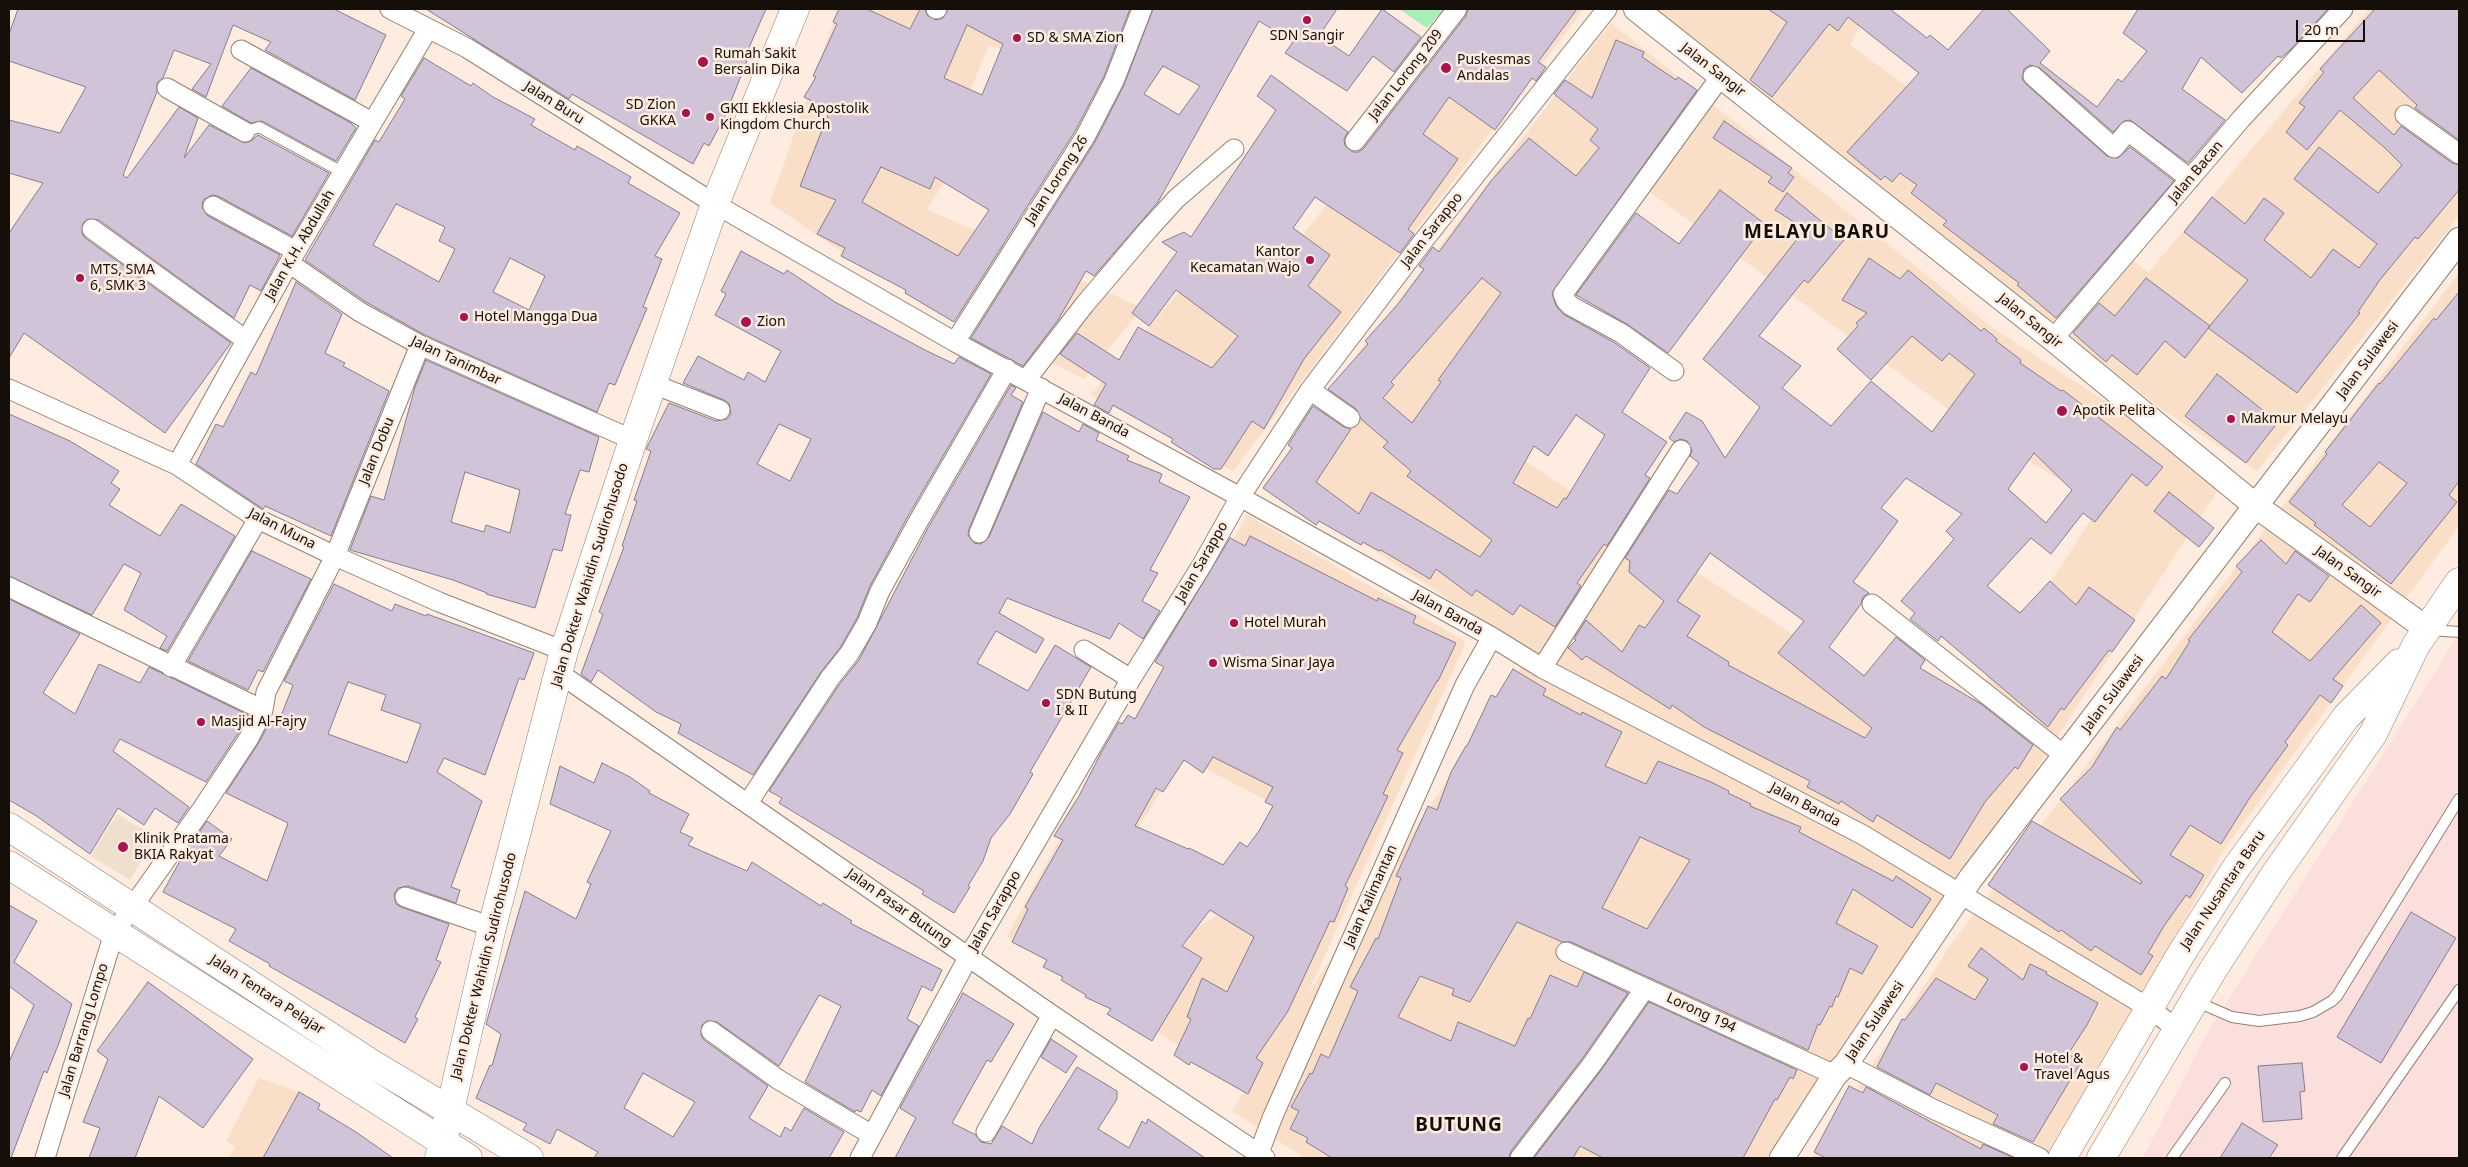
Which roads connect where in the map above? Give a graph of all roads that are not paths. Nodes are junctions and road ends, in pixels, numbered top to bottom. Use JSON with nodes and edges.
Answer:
{"nodes":[{"id":1,"x":390,"y":9,"type":"edge"},
{"id":2,"x":795,"y":9,"type":"edge"},
{"id":3,"x":1142,"y":9,"type":"edge"},
{"id":4,"x":1457,"y":9,"type":"edge"},
{"id":5,"x":1607,"y":9,"type":"edge"},
{"id":6,"x":1636,"y":9,"type":"edge"},
{"id":7,"x":2343,"y":9,"type":"edge"},
{"id":8,"x":428,"y":29,"type":"junction"},
{"id":9,"x":241,"y":50,"type":"dead end"},
{"id":10,"x":1721,"y":76,"type":"junction"},
{"id":11,"x":2033,"y":76,"type":"dead end"},
{"id":12,"x":167,"y":88,"type":"dead end"},
{"id":13,"x":2404,"y":115,"type":"dead end"},
{"id":14,"x":372,"y":122,"type":"junction"},
{"id":15,"x":245,"y":132,"type":"joint"},
{"id":16,"x":1354,"y":141,"type":"dead end"},
{"id":17,"x":1234,"y":149,"type":"dead end"},
{"id":18,"x":2459,"y":154,"type":"edge"},
{"id":19,"x":342,"y":172,"type":"junction"},
{"id":20,"x":2190,"y":179,"type":"junction"},
{"id":21,"x":715,"y":204,"type":"junction"},
{"id":22,"x":213,"y":206,"type":"dead end"},
{"id":23,"x":92,"y":230,"type":"dead end"},
{"id":24,"x":2459,"y":240,"type":"edge"},
{"id":25,"x":292,"y":257,"type":"junction"},
{"id":26,"x":2053,"y":339,"type":"junction"},
{"id":27,"x":246,"y":340,"type":"junction"},
{"id":28,"x":955,"y":342,"type":"junction"},
{"id":29,"x":420,"y":346,"type":"junction"},
{"id":30,"x":1008,"y":369,"type":"junction"},
{"id":31,"x":1674,"y":371,"type":"dead end"},
{"id":32,"x":653,"y":384,"type":"junction"},
{"id":33,"x":1034,"y":384,"type":"junction"},
{"id":34,"x":9,"y":389,"type":"edge"},
{"id":35,"x":1310,"y":390,"type":"junction"},
{"id":36,"x":720,"y":410,"type":"dead end"},
{"id":37,"x":1350,"y":418,"type":"dead end"},
{"id":38,"x":633,"y":440,"type":"junction"},
{"id":39,"x":1681,"y":450,"type":"dead end"},
{"id":40,"x":177,"y":465,"type":"junction"},
{"id":41,"x":1240,"y":497,"type":"junction"},
{"id":42,"x":2256,"y":506,"type":"junction"},
{"id":43,"x":258,"y":519,"type":"junction"},
{"id":44,"x":979,"y":533,"type":"dead end"},
{"id":45,"x":335,"y":556,"type":"junction"},
{"id":46,"x":2459,"y":582,"type":"edge"},
{"id":47,"x":9,"y":587,"type":"edge"},
{"id":48,"x":1872,"y":604,"type":"dead end"},
{"id":49,"x":2459,"y":632,"type":"edge"},
{"id":50,"x":1492,"y":637,"type":"junction"},
{"id":51,"x":2421,"y":638,"type":"junction"},
{"id":52,"x":1084,"y":650,"type":"dead end"},
{"id":53,"x":561,"y":662,"type":"junction"},
{"id":54,"x":171,"y":667,"type":"junction"},
{"id":55,"x":1542,"y":668,"type":"junction"},
{"id":56,"x":1130,"y":679,"type":"junction"},
{"id":57,"x":262,"y":710,"type":"junction"},
{"id":58,"x":2065,"y":756,"type":"junction"},
{"id":59,"x":2459,"y":799,"type":"edge"},
{"id":60,"x":748,"y":804,"type":"junction"},
{"id":61,"x":9,"y":827,"type":"edge"},
{"id":62,"x":9,"y":865,"type":"edge"},
{"id":63,"x":1961,"y":894,"type":"junction"},
{"id":64,"x":404,"y":897,"type":"dead end"},
{"id":65,"x":132,"y":906,"type":"junction"},
{"id":66,"x":492,"y":927,"type":"junction"},
{"id":67,"x":114,"y":933,"type":"junction"},
{"id":68,"x":1566,"y":952,"type":"dead end"},
{"id":69,"x":969,"y":956,"type":"junction"},
{"id":70,"x":1645,"y":988,"type":"junction"},
{"id":71,"x":2459,"y":990,"type":"edge"},
{"id":72,"x":2194,"y":1001,"type":"junction"},
{"id":73,"x":2148,"y":1008,"type":"junction"},
{"id":74,"x":1052,"y":1015,"type":"junction"},
{"id":75,"x":2177,"y":1029,"type":"junction"},
{"id":76,"x":711,"y":1032,"type":"dead end"},
{"id":77,"x":1841,"y":1070,"type":"junction"},
{"id":78,"x":2225,"y":1083,"type":"dead end"},
{"id":79,"x":449,"y":1112,"type":"junction"},
{"id":80,"x":986,"y":1132,"type":"dead end"},
{"id":81,"x":872,"y":1135,"type":"junction"},
{"id":82,"x":441,"y":1151,"type":"edge"},
{"id":83,"x":1261,"y":1157,"type":"edge"},
{"id":84,"x":45,"y":1158,"type":"edge"},
{"id":85,"x":468,"y":1158,"type":"edge"},
{"id":86,"x":530,"y":1158,"type":"edge"},
{"id":87,"x":860,"y":1158,"type":"edge"},
{"id":88,"x":1520,"y":1158,"type":"edge"},
{"id":89,"x":1782,"y":1158,"type":"edge"},
{"id":90,"x":2040,"y":1158,"type":"edge"},
{"id":91,"x":2062,"y":1158,"type":"edge"},
{"id":92,"x":2101,"y":1158,"type":"edge"},
{"id":93,"x":2172,"y":1158,"type":"edge"},
{"id":94,"x":2342,"y":1158,"type":"edge"}],
"edges":[{"from":1,"to":8,"type":"street","name":"Jalan Buru"},
{"from":2,"to":21,"type":"main road","name":"Jalan Dokter Wahidin Sudirohusodo"},
{"from":3,"to":28,"type":"street","name":"Jalan Lorong 26"},
{"from":4,"to":16,"type":"street","name":"Jalan Lorong 209"},
{"from":5,"to":35,"type":"street","name":"Jalan Sarappo"},
{"from":6,"to":10,"type":"street","name":"Jalan Sangir"},
{"from":7,"to":20,"type":"street","name":"Jalan Bacan"},
{"from":8,"to":14,"type":"street","name":"Jalan K.H. Abdullah"},
{"from":8,"to":21,"type":"street","name":"Jalan Buru"},
{"from":9,"to":14,"type":"street"},
{"from":10,"to":26,"type":"street","name":"Jalan Sangir"},
{"from":10,"to":31,"type":"street"},
{"from":11,"to":20,"type":"street"},
{"from":12,"to":15,"type":"street"},
{"from":13,"to":18,"type":"street"},
{"from":14,"to":19,"type":"street","name":"Jalan K.H. Abdullah"},
{"from":15,"to":19,"type":"lane"},
{"from":17,"to":33,"type":"street"},
{"from":19,"to":25,"type":"street","name":"Jalan K.H. Abdullah"},
{"from":20,"to":26,"type":"street","name":"Jalan Bacan"},
{"from":21,"to":28,"type":"street","name":"Jalan Banda"},
{"from":21,"to":32,"type":"main road","name":"Jalan Dokter Wahidin Sudirohusodo"},
{"from":22,"to":25,"type":"street","name":"Jalan Tanimbar"},
{"from":23,"to":27,"type":"street"},
{"from":24,"to":42,"type":"street","name":"Jalan Sulawesi"},
{"from":25,"to":27,"type":"street","name":"Jalan K.H. Abdullah"},
{"from":25,"to":29,"type":"street","name":"Jalan Tanimbar"},
{"from":26,"to":42,"type":"street","name":"Jalan Sangir"},
{"from":27,"to":40,"type":"street","name":"Jalan K.H. Abdullah"},
{"from":28,"to":30,"type":"street","name":"Jalan Banda"},
{"from":29,"to":38,"type":"street","name":"Jalan Tanimbar"},
{"from":29,"to":45,"type":"street","name":"Jalan Dobu"},
{"from":30,"to":33,"type":"street","name":"Jalan Banda"},
{"from":30,"to":60,"type":"street"},
{"from":32,"to":36,"type":"street"},
{"from":32,"to":38,"type":"main road","name":"Jalan Dokter Wahidin Sudirohusodo"},
{"from":33,"to":41,"type":"street","name":"Jalan Banda"},
{"from":33,"to":44,"type":"street"},
{"from":34,"to":40,"type":"street","name":"Jalan Muna"},
{"from":35,"to":37,"type":"street"},
{"from":35,"to":41,"type":"street","name":"Jalan Sarappo"},
{"from":38,"to":53,"type":"main road","name":"Jalan Dokter Wahidin Sudirohusodo"},
{"from":39,"to":55,"type":"street"},
{"from":40,"to":43,"type":"street","name":"Jalan Muna"},
{"from":41,"to":50,"type":"street","name":"Jalan Banda"},
{"from":41,"to":56,"type":"street","name":"Jalan Sarappo"},
{"from":42,"to":51,"type":"street","name":"Jalan Sangir"},
{"from":42,"to":58,"type":"street","name":"Jalan Sulawesi"},
{"from":43,"to":45,"type":"street","name":"Jalan Muna"},
{"from":43,"to":54,"type":"street"},
{"from":45,"to":53,"type":"street","name":"Jalan Muna"},
{"from":45,"to":57,"type":"street","name":"Jalan Dobu"},
{"from":46,"to":51,"type":"main road"},
{"from":47,"to":54,"type":"street"},
{"from":48,"to":58,"type":"street"},
{"from":49,"to":51,"type":"lane"},
{"from":50,"to":55,"type":"street","name":"Jalan Banda"},
{"from":50,"to":83,"type":"street","name":"Jalan Kalimantan"},
{"from":51,"to":72,"type":"main road"},
{"from":51,"to":73,"type":"main road","name":"Jalan Nusantara Baru"},
{"from":52,"to":56,"type":"street"},
{"from":53,"to":60,"type":"street","name":"Jalan Pasar Butung"},
{"from":53,"to":66,"type":"main road","name":"Jalan Dokter Wahidin Sudirohusodo"},
{"from":54,"to":57,"type":"street"},
{"from":55,"to":63,"type":"street","name":"Jalan Banda"},
{"from":56,"to":69,"type":"street","name":"Jalan Sarappo"},
{"from":57,"to":65,"type":"street","name":"Jalan Barrang Lompo"},
{"from":58,"to":63,"type":"street","name":"Jalan Sulawesi"},
{"from":59,"to":72,"type":"lane"},
{"from":60,"to":69,"type":"street","name":"Jalan Pasar Butung"},
{"from":61,"to":65,"type":"main road","name":"Jalan Tentara Pelajar"},
{"from":62,"to":67,"type":"main road"},
{"from":63,"to":73,"type":"street","name":"Jalan Banda"},
{"from":63,"to":77,"type":"street","name":"Jalan Sulawesi"},
{"from":64,"to":66,"type":"street"},
{"from":65,"to":67,"type":"street","name":"Jalan Barrang Lompo"},
{"from":65,"to":79,"type":"main road","name":"Jalan Tentara Pelajar"},
{"from":66,"to":79,"type":"main road","name":"Jalan Dokter Wahidin Sudirohusodo"},
{"from":67,"to":82,"type":"main road"},
{"from":67,"to":84,"type":"street","name":"Jalan Barrang Lompo"},
{"from":68,"to":70,"type":"street","name":"Lorong 194"},
{"from":69,"to":74,"type":"street","name":"Jalan Pasar Butung"},
{"from":69,"to":81,"type":"street","name":"Jalan Sarappo"},
{"from":70,"to":77,"type":"street","name":"Lorong 194"},
{"from":70,"to":88,"type":"street"},
{"from":71,"to":94,"type":"lane"},
{"from":72,"to":75,"type":"main road"},
{"from":73,"to":75,"type":"street","name":"Jalan Banda"},
{"from":73,"to":91,"type":"main road","name":"Jalan Nusantara Baru"},
{"from":74,"to":80,"type":"street"},
{"from":74,"to":83,"type":"street","name":"Jalan Pasar Butung"},
{"from":75,"to":92,"type":"main road"},
{"from":76,"to":81,"type":"street"},
{"from":77,"to":89,"type":"street","name":"Jalan Sulawesi"},
{"from":77,"to":90,"type":"street","name":"Lorong 194"},
{"from":78,"to":93,"type":"lane"},
{"from":79,"to":82,"type":"main road","name":"Jalan Dokter Wahidin Sudirohusodo"},
{"from":79,"to":86,"type":"main road","name":"Jalan Tentara Pelajar"},
{"from":81,"to":87,"type":"street","name":"Jalan Sarappo"},
{"from":82,"to":85,"type":"main road"}]}
